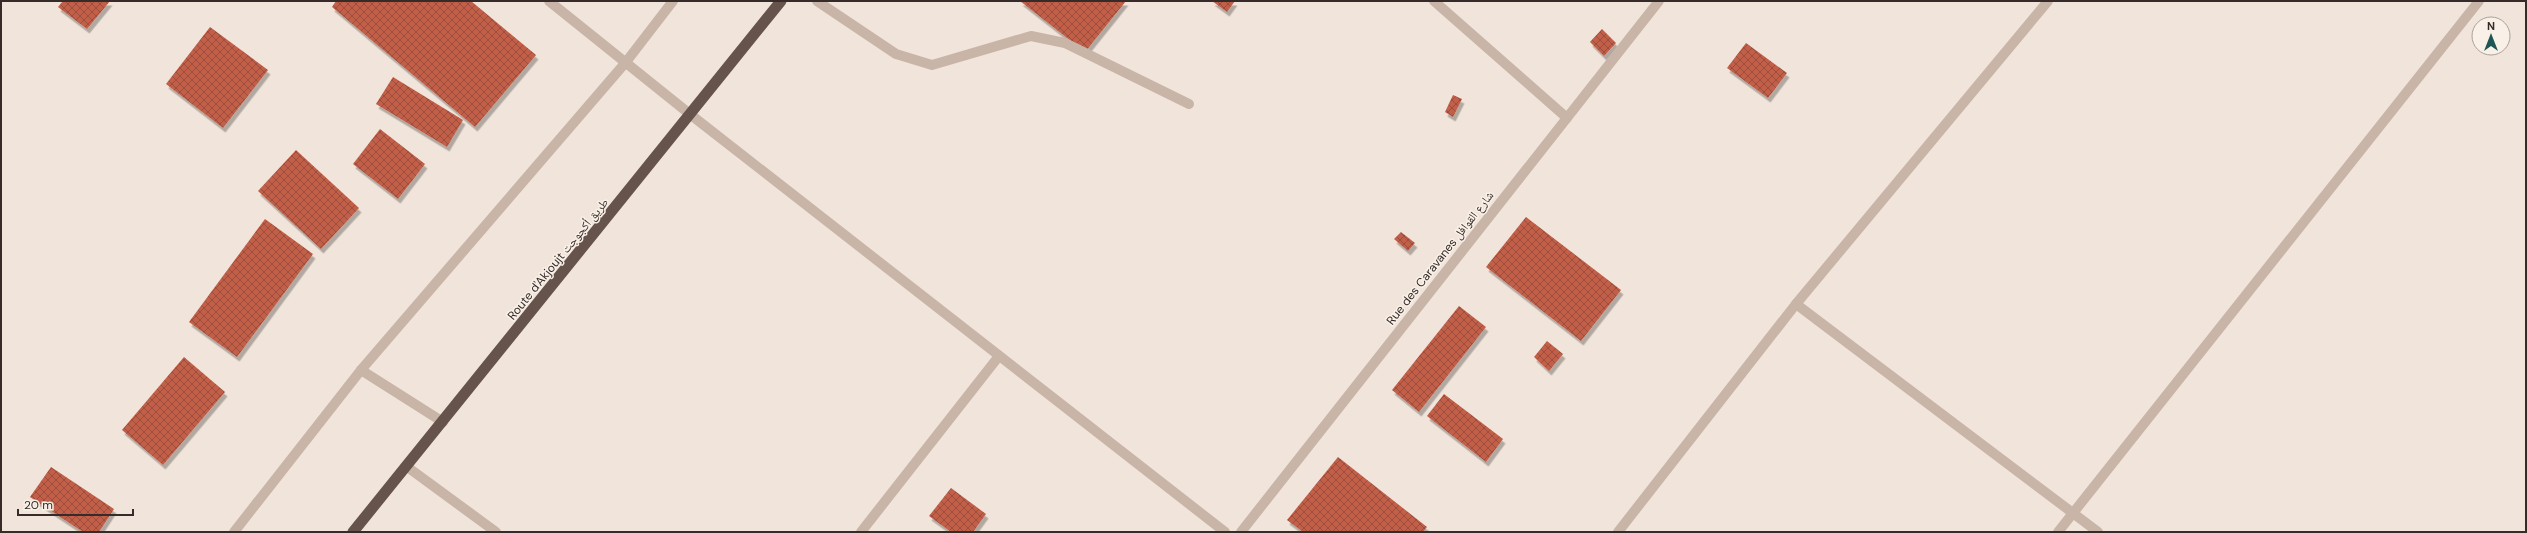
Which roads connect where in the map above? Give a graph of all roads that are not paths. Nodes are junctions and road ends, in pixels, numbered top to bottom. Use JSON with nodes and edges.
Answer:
{"nodes":[{"id":1,"x":549,"y":1,"type":"edge"},
{"id":2,"x":672,"y":1,"type":"edge"},
{"id":3,"x":781,"y":1,"type":"edge"},
{"id":4,"x":817,"y":1,"type":"edge"},
{"id":5,"x":1434,"y":1,"type":"edge"},
{"id":6,"x":1659,"y":1,"type":"edge"},
{"id":7,"x":2048,"y":1,"type":"edge"},
{"id":8,"x":2479,"y":1,"type":"edge"},
{"id":9,"x":626,"y":62,"type":"junction"},
{"id":10,"x":1189,"y":104,"type":"dead end"},
{"id":11,"x":691,"y":115,"type":"junction"},
{"id":12,"x":1567,"y":118,"type":"junction"},
{"id":13,"x":1796,"y":304,"type":"junction"},
{"id":14,"x":999,"y":356,"type":"junction"},
{"id":15,"x":361,"y":370,"type":"junction"},
{"id":16,"x":443,"y":422,"type":"junction"},
{"id":17,"x":406,"y":466,"type":"junction"},
{"id":18,"x":2074,"y":512,"type":"junction"},
{"id":19,"x":234,"y":532,"type":"edge"},
{"id":20,"x":353,"y":532,"type":"edge"},
{"id":21,"x":496,"y":532,"type":"edge"},
{"id":22,"x":862,"y":532,"type":"edge"},
{"id":23,"x":1225,"y":532,"type":"edge"},
{"id":24,"x":1241,"y":532,"type":"edge"},
{"id":25,"x":1618,"y":532,"type":"edge"},
{"id":26,"x":2058,"y":532,"type":"edge"},
{"id":27,"x":2098,"y":532,"type":"edge"}],
"edges":[{"from":1,"to":9,"type":"street"},
{"from":2,"to":9,"type":"street"},
{"from":3,"to":11,"type":"highway","name":"Route d'Akjoujt طريق أكجوجت"},
{"from":4,"to":10,"type":"street"},
{"from":5,"to":12,"type":"street"},
{"from":6,"to":12,"type":"street","name":"Rue des Caravanes شارع القوافل"},
{"from":7,"to":13,"type":"street"},
{"from":8,"to":18,"type":"street"},
{"from":9,"to":11,"type":"street"},
{"from":9,"to":15,"type":"street"},
{"from":11,"to":14,"type":"street"},
{"from":11,"to":16,"type":"highway","name":"Route d'Akjoujt طريق أكجوجت"},
{"from":12,"to":24,"type":"street","name":"Rue des Caravanes شارع القوافل"},
{"from":13,"to":18,"type":"street"},
{"from":13,"to":25,"type":"street"},
{"from":14,"to":22,"type":"street"},
{"from":14,"to":23,"type":"street"},
{"from":15,"to":16,"type":"street"},
{"from":15,"to":19,"type":"street"},
{"from":16,"to":17,"type":"highway","name":"Route d'Akjoujt طريق أكجوجت"},
{"from":17,"to":20,"type":"highway","name":"Route d'Akjoujt طريق أكجوجت"},
{"from":17,"to":21,"type":"street"},
{"from":18,"to":26,"type":"street"},
{"from":18,"to":27,"type":"street"}]}
